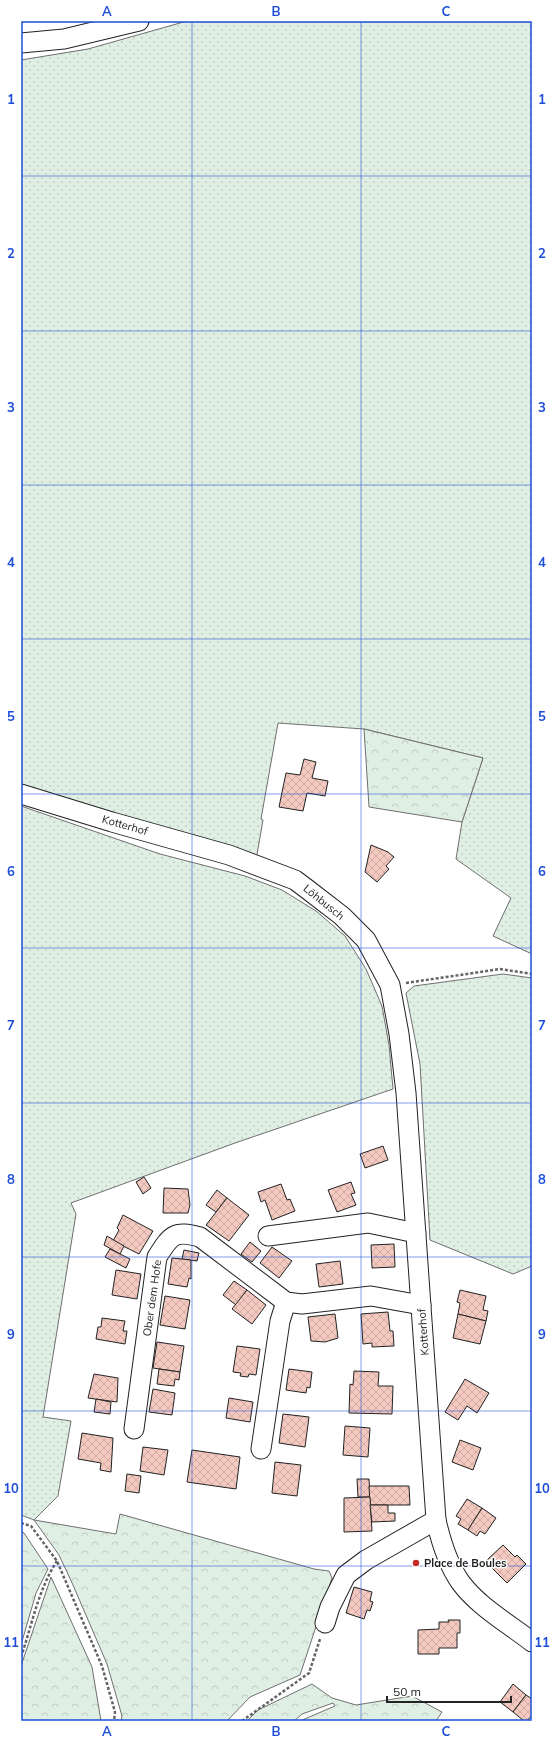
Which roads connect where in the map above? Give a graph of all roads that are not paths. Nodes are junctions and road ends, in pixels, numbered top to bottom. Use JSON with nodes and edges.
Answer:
{"nodes":[{"id":1,"x":139,"y":21,"type":"edge"},
{"id":2,"x":21,"y":43,"type":"edge"},
{"id":3,"x":21,"y":794,"type":"edge"},
{"id":4,"x":229,"y":855,"type":"joint"},
{"id":5,"x":390,"y":985,"type":"joint"},
{"id":6,"x":416,"y":1233,"type":"junction"},
{"id":7,"x":268,"y":1236,"type":"dead end"},
{"id":8,"x":286,"y":1302,"type":"junction"},
{"id":9,"x":421,"y":1305,"type":"junction"},
{"id":10,"x":134,"y":1429,"type":"dead end"},
{"id":11,"x":261,"y":1449,"type":"dead end"},
{"id":12,"x":436,"y":1520,"type":"junction"},
{"id":13,"x":325,"y":1623,"type":"road end"},
{"id":14,"x":532,"y":1642,"type":"edge"}],
"edges":[{"from":1,"to":2,"type":"street"},
{"from":3,"to":4,"type":"street","name":"Kotterhof"},
{"from":4,"to":5,"type":"street","name":"Löhbusch"},
{"from":5,"to":6,"type":"street","name":"Kotterhof"},
{"from":6,"to":7,"type":"street"},
{"from":6,"to":9,"type":"street","name":"Kotterhof"},
{"from":8,"to":9,"type":"street"},
{"from":8,"to":10,"type":"street","name":"Ober dem Hofe"},
{"from":8,"to":11,"type":"street"},
{"from":9,"to":12,"type":"street","name":"Kotterhof"},
{"from":12,"to":13,"type":"street"},
{"from":12,"to":14,"type":"street","name":"Kotterhof"}]}
